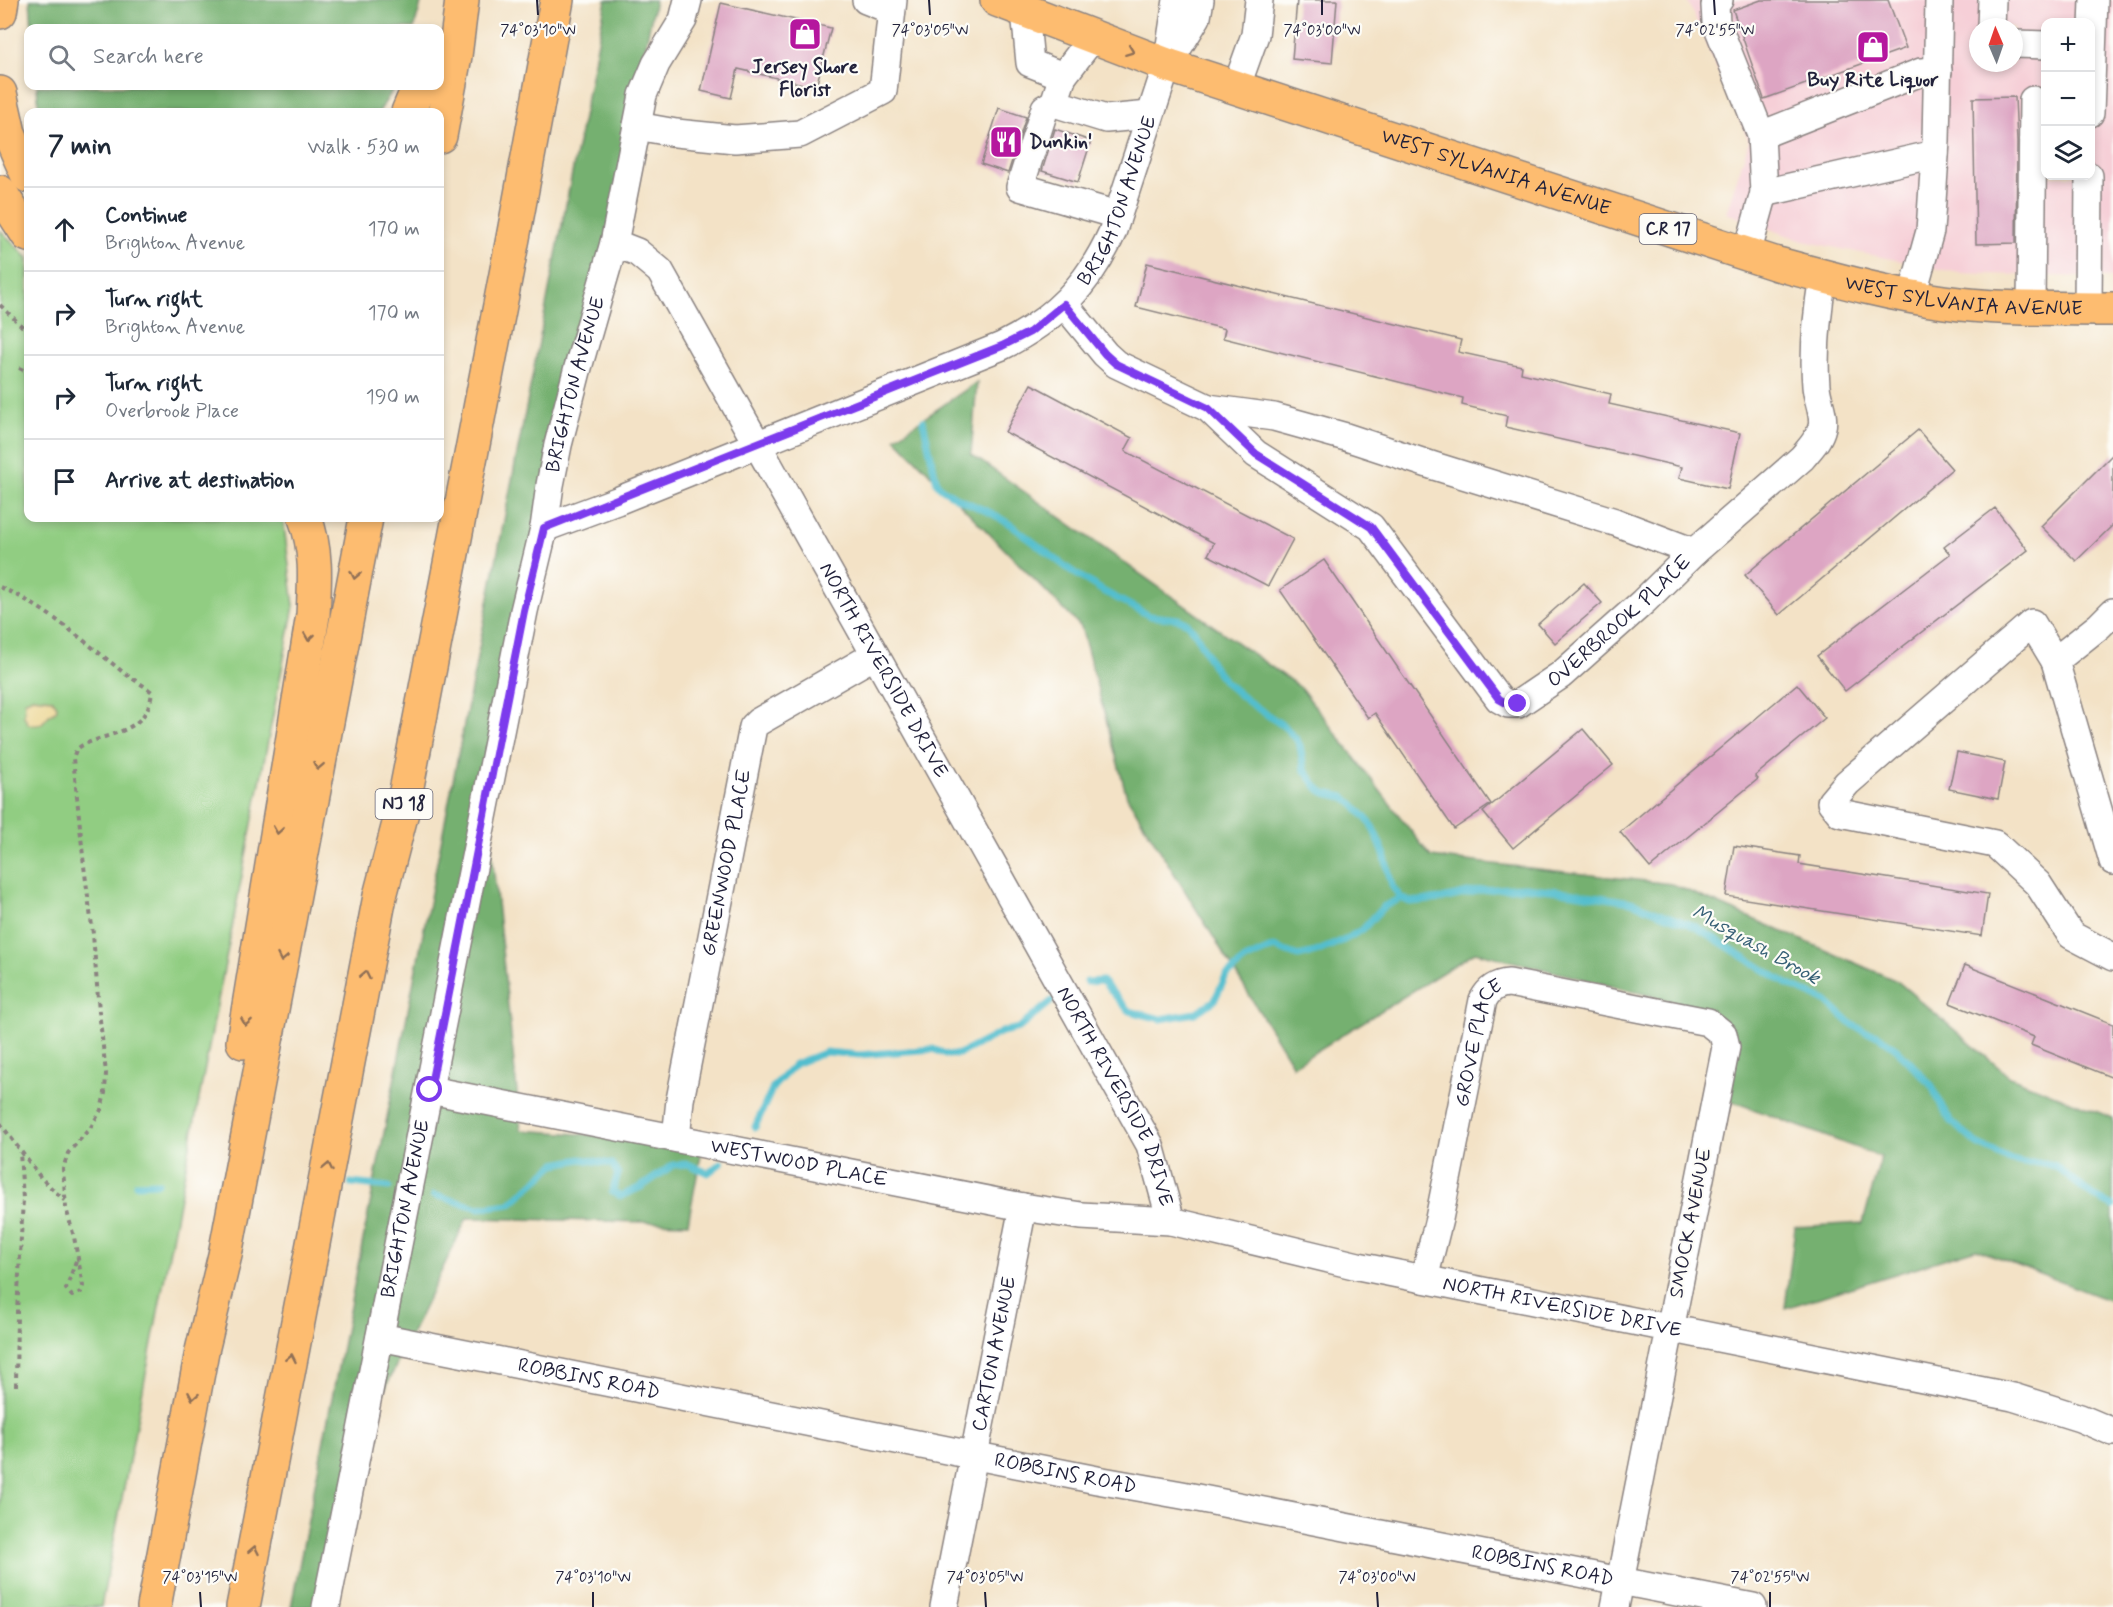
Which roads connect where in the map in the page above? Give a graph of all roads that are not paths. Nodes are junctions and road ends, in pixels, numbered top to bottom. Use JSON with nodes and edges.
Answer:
{"nodes":[{"id":1,"x":2,"y":0,"type":"edge"},
{"id":2,"x":447,"y":0,"type":"edge"},
{"id":3,"x":462,"y":0,"type":"edge"},
{"id":4,"x":557,"y":0,"type":"edge"},
{"id":5,"x":688,"y":0,"type":"edge"},
{"id":6,"x":866,"y":0,"type":"edge"},
{"id":7,"x":1177,"y":0,"type":"edge"},
{"id":8,"x":1200,"y":0,"type":"edge"},
{"id":9,"x":1259,"y":0,"type":"edge"},
{"id":10,"x":1719,"y":0,"type":"edge"},
{"id":11,"x":1940,"y":0,"type":"edge"},
{"id":12,"x":1992,"y":0,"type":"edge"},
{"id":13,"x":2094,"y":0,"type":"edge"},
{"id":14,"x":892,"y":5,"type":"edge"},
{"id":15,"x":1011,"y":5,"type":"edge"},
{"id":16,"x":0,"y":12,"type":"edge"},
{"id":17,"x":1991,"y":18,"type":"edge"},
{"id":18,"x":2093,"y":18,"type":"edge"},
{"id":19,"x":439,"y":24,"type":"edge"},
{"id":20,"x":1093,"y":37,"type":"junction"},
{"id":21,"x":2023,"y":44,"type":"edge"},
{"id":22,"x":2041,"y":45,"type":"edge"},
{"id":23,"x":1167,"y":65,"type":"junction"},
{"id":24,"x":1938,"y":71,"type":"junction"},
{"id":25,"x":1063,"y":76,"type":"junction"},
{"id":26,"x":1236,"y":88,"type":"junction"},
{"id":27,"x":417,"y":90,"type":"edge"},
{"id":28,"x":0,"y":93,"type":"edge"},
{"id":29,"x":2033,"y":100,"type":"dead end"},
{"id":30,"x":1054,"y":103,"type":"junction"},
{"id":31,"x":410,"y":108,"type":"edge"},
{"id":32,"x":444,"y":115,"type":"edge"},
{"id":33,"x":1150,"y":115,"type":"junction"},
{"id":34,"x":637,"y":126,"type":"junction"},
{"id":35,"x":1761,"y":135,"type":"junction"},
{"id":36,"x":1935,"y":154,"type":"junction"},
{"id":37,"x":24,"y":167,"type":"edge"},
{"id":38,"x":2090,"y":180,"type":"edge"},
{"id":39,"x":0,"y":192,"type":"edge"},
{"id":40,"x":1764,"y":193,"type":"junction"},
{"id":41,"x":1117,"y":215,"type":"junction"},
{"id":42,"x":24,"y":229,"type":"edge"},
{"id":43,"x":614,"y":243,"type":"junction"},
{"id":44,"x":2101,"y":243,"type":"edge"},
{"id":45,"x":1747,"y":254,"type":"junction"},
{"id":46,"x":1823,"y":276,"type":"junction"},
{"id":47,"x":1912,"y":296,"type":"junction"},
{"id":48,"x":1064,"y":304,"type":"junction"},
{"id":49,"x":2031,"y":307,"type":"junction"},
{"id":50,"x":2100,"y":309,"type":"edge"},
{"id":51,"x":1208,"y":408,"type":"junction"},
{"id":52,"x":756,"y":445,"type":"junction"},
{"id":53,"x":305,"y":522,"type":"edge"},
{"id":54,"x":365,"y":522,"type":"edge"},
{"id":55,"x":544,"y":528,"type":"junction"},
{"id":56,"x":1694,"y":552,"type":"junction"},
{"id":57,"x":2113,"y":612,"type":"edge"},
{"id":58,"x":875,"y":655,"type":"junction"},
{"id":59,"x":2055,"y":661,"type":"junction"},
{"id":60,"x":2113,"y":861,"type":"edge"},
{"id":61,"x":2113,"y":957,"type":"edge"},
{"id":62,"x":1708,"y":1022,"type":"joint"},
{"id":63,"x":430,"y":1090,"type":"junction"},
{"id":64,"x":676,"y":1138,"type":"junction"},
{"id":65,"x":1023,"y":1207,"type":"junction"},
{"id":66,"x":1171,"y":1221,"type":"junction"},
{"id":67,"x":1424,"y":1279,"type":"junction"},
{"id":68,"x":1670,"y":1329,"type":"junction"},
{"id":69,"x":380,"y":1336,"type":"junction"},
{"id":70,"x":202,"y":1351,"type":"junction"},
{"id":71,"x":2113,"y":1432,"type":"edge"},
{"id":72,"x":975,"y":1454,"type":"junction"},
{"id":73,"x":1617,"y":1594,"type":"edge"},
{"id":74,"x":154,"y":1607,"type":"edge"},
{"id":75,"x":243,"y":1607,"type":"edge"},
{"id":76,"x":326,"y":1607,"type":"edge"},
{"id":77,"x":944,"y":1607,"type":"edge"},
{"id":78,"x":1753,"y":1607,"type":"edge"}],
"edges":[{"from":1,"to":16,"type":"main road"},
{"from":2,"to":19,"type":"main road"},
{"from":3,"to":32,"type":"main road"},
{"from":75,"to":4,"type":"main road","number":"NJ 18","one_way":true},
{"from":5,"to":34,"type":"street","name":"BRIGHTON AVENUE"},
{"from":6,"to":14,"type":"street"},
{"from":7,"to":23,"type":"street","name":"BRIGHTON AVENUE"},
{"from":8,"to":23,"type":"street","name":"BRIGHTON AVENUE"},
{"from":9,"to":26,"type":"street"},
{"from":10,"to":35,"type":"street"},
{"from":11,"to":24,"type":"street"},
{"from":12,"to":17,"type":"street"},
{"from":13,"to":18,"type":"street"},
{"from":14,"to":34,"type":"street"},
{"from":15,"to":20,"type":"main road","name":"WEST SYLVANIA AVENUE"},
{"from":15,"to":25,"type":"street"},
{"from":20,"to":23,"type":"main road","name":"WEST SYLVANIA AVENUE","one_way":true},
{"from":20,"to":25,"type":"street"},
{"from":21,"to":22,"type":"street"},
{"from":23,"to":26,"type":"main road","name":"WEST SYLVANIA AVENUE","number":"CR 17"},
{"from":23,"to":33,"type":"street","name":"BRIGHTON AVENUE"},
{"from":24,"to":35,"type":"street"},
{"from":24,"to":36,"type":"street"},
{"from":25,"to":30,"type":"street"},
{"from":26,"to":45,"type":"main road","name":"WEST SYLVANIA AVENUE","number":"CR 17"},
{"from":27,"to":31,"type":"main road"},
{"from":28,"to":37,"type":"main road"},
{"from":29,"to":49,"type":"street"},
{"from":30,"to":33,"type":"street"},
{"from":30,"to":41,"type":"street"},
{"from":33,"to":41,"type":"street","name":"BRIGHTON AVENUE"},
{"from":34,"to":43,"type":"street","name":"BRIGHTON AVENUE"},
{"from":35,"to":40,"type":"street"},
{"from":36,"to":40,"type":"street"},
{"from":36,"to":47,"type":"street"},
{"from":38,"to":44,"type":"street"},
{"from":39,"to":42,"type":"main road"},
{"from":40,"to":45,"type":"street"},
{"from":41,"to":48,"type":"street","name":"BRIGHTON AVENUE"},
{"from":43,"to":52,"type":"street","name":"NORTH RIVERSIDE DRIVE"},
{"from":43,"to":55,"type":"street","name":"BRIGHTON AVENUE"},
{"from":44,"to":50,"type":"street"},
{"from":45,"to":46,"type":"main road","name":"WEST SYLVANIA AVENUE","number":"CR 17"},
{"from":46,"to":47,"type":"main road","name":"WEST SYLVANIA AVENUE","number":"CR 17"},
{"from":46,"to":56,"type":"street"},
{"from":47,"to":49,"type":"main road","name":"WEST SYLVANIA AVENUE","number":"CR 17"},
{"from":48,"to":51,"type":"street","name":"OVERBROOK PLACE"},
{"from":48,"to":52,"type":"street","name":"BRIGHTON AVENUE"},
{"from":49,"to":50,"type":"main road","name":"WEST SYLVANIA AVENUE","number":"CR 17"},
{"from":51,"to":56,"type":"street"},
{"from":51,"to":56,"type":"street","name":"OVERBROOK PLACE"},
{"from":52,"to":55,"type":"street","name":"BRIGHTON AVENUE"},
{"from":52,"to":58,"type":"street","name":"NORTH RIVERSIDE DRIVE"},
{"from":53,"to":70,"type":"main road","one_way":true},
{"from":54,"to":70,"type":"main road","one_way":true},
{"from":55,"to":63,"type":"street","name":"BRIGHTON AVENUE"},
{"from":57,"to":59,"type":"street"},
{"from":58,"to":64,"type":"street","name":"GREENWOOD PLACE"},
{"from":58,"to":66,"type":"street","name":"NORTH RIVERSIDE DRIVE"},
{"from":59,"to":60,"type":"street"},
{"from":59,"to":61,"type":"street"},
{"from":62,"to":67,"type":"street","name":"GROVE PLACE"},
{"from":62,"to":68,"type":"street","name":"SMOCK AVENUE"},
{"from":63,"to":64,"type":"street","name":"WESTWOOD PLACE"},
{"from":63,"to":69,"type":"street","name":"BRIGHTON AVENUE"},
{"from":64,"to":65,"type":"street","name":"WESTWOOD PLACE"},
{"from":65,"to":66,"type":"street","name":"WESTWOOD PLACE"},
{"from":65,"to":72,"type":"street","name":"CARTON AVENUE"},
{"from":66,"to":67,"type":"street","name":"NORTH RIVERSIDE DRIVE"},
{"from":67,"to":68,"type":"street","name":"NORTH RIVERSIDE DRIVE"},
{"from":68,"to":71,"type":"street","name":"NORTH RIVERSIDE DRIVE"},
{"from":68,"to":73,"type":"street","name":"SMOCK AVENUE"},
{"from":69,"to":72,"type":"street","name":"ROBBINS ROAD"},
{"from":69,"to":76,"type":"street","name":"BRIGHTON AVENUE"},
{"from":70,"to":74,"type":"main road","one_way":true},
{"from":72,"to":73,"type":"street","name":"ROBBINS ROAD"},
{"from":72,"to":77,"type":"street","name":"CARTON AVENUE"},
{"from":73,"to":78,"type":"street","name":"ROBBINS ROAD"}]}
